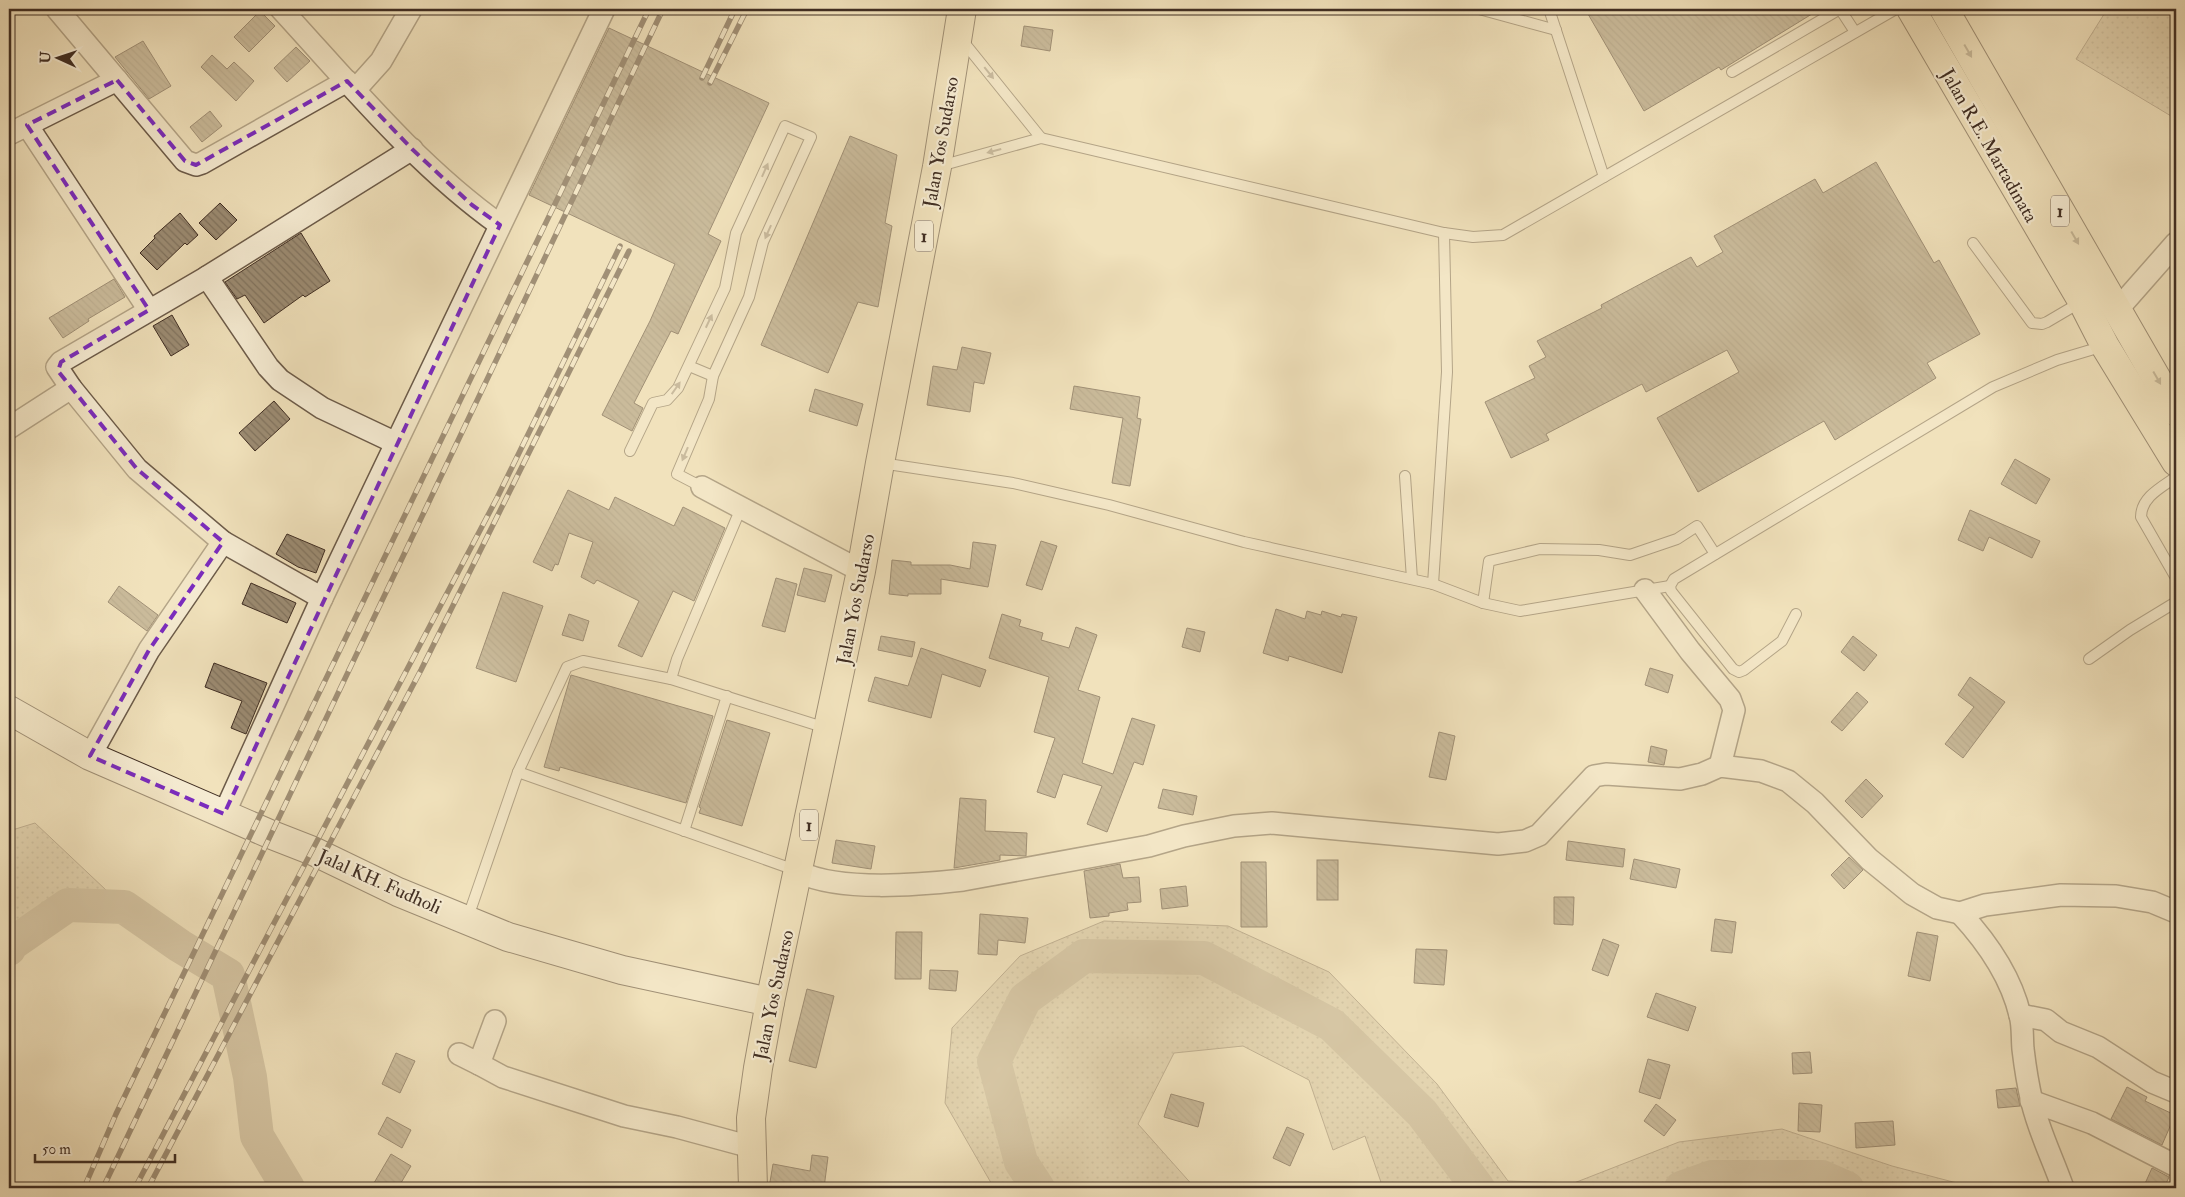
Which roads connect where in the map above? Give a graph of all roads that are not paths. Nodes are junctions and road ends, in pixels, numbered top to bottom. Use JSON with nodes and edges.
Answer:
{"nodes":[{"id":1,"x":57,"y":9,"type":"edge"},
{"id":2,"x":281,"y":9,"type":"edge"},
{"id":3,"x":411,"y":9,"type":"edge"},
{"id":4,"x":604,"y":9,"type":"edge"},
{"id":5,"x":962,"y":9,"type":"edge"},
{"id":6,"x":1479,"y":9,"type":"edge"},
{"id":7,"x":1549,"y":9,"type":"edge"},
{"id":8,"x":1840,"y":9,"type":"edge"},
{"id":9,"x":1896,"y":9,"type":"edge"},
{"id":10,"x":1911,"y":9,"type":"edge"},
{"id":11,"x":1944,"y":9,"type":"edge"},
{"id":12,"x":1556,"y":30,"type":"junction"},
{"id":13,"x":1855,"y":32,"type":"junction"},
{"id":14,"x":958,"y":36,"type":"junction"},
{"id":15,"x":1732,"y":72,"type":"dead end"},
{"id":16,"x":117,"y":80,"type":"junction"},
{"id":17,"x":351,"y":86,"type":"junction"},
{"id":18,"x":18,"y":130,"type":"edge"},
{"id":19,"x":1041,"y":138,"type":"junction"},
{"id":20,"x":412,"y":149,"type":"junction"},
{"id":21,"x":937,"y":167,"type":"junction"},
{"id":22,"x":1604,"y":177,"type":"junction"},
{"id":23,"x":500,"y":225,"type":"junction"},
{"id":24,"x":1444,"y":233,"type":"junction"},
{"id":25,"x":1973,"y":243,"type":"dead end"},
{"id":26,"x":2176,"y":243,"type":"edge"},
{"id":27,"x":207,"y":277,"type":"junction"},
{"id":28,"x":2082,"y":301,"type":"junction"},
{"id":29,"x":149,"y":310,"type":"junction"},
{"id":30,"x":2117,"y":310,"type":"junction"},
{"id":31,"x":2106,"y":346,"type":"junction"},
{"id":32,"x":689,"y":366,"type":"junction"},
{"id":33,"x":713,"y":376,"type":"junction"},
{"id":34,"x":71,"y":388,"type":"junction"},
{"id":35,"x":2176,"y":412,"type":"edge"},
{"id":36,"x":9,"y":428,"type":"edge"},
{"id":37,"x":396,"y":442,"type":"junction"},
{"id":38,"x":630,"y":451,"type":"dead end"},
{"id":39,"x":2176,"y":462,"type":"edge"},
{"id":40,"x":880,"y":463,"type":"junction"},
{"id":41,"x":1405,"y":476,"type":"dead end"},
{"id":42,"x":2176,"y":476,"type":"edge"},
{"id":43,"x":702,"y":487,"type":"joint"},
{"id":44,"x":741,"y":508,"type":"junction"},
{"id":45,"x":223,"y":542,"type":"junction"},
{"id":46,"x":1715,"y":554,"type":"junction"},
{"id":47,"x":861,"y":571,"type":"junction"},
{"id":48,"x":2176,"y":578,"type":"edge"},
{"id":49,"x":1412,"y":579,"type":"junction"},
{"id":50,"x":1433,"y":584,"type":"junction"},
{"id":51,"x":1670,"y":586,"type":"junction"},
{"id":52,"x":1645,"y":590,"type":"junction"},
{"id":53,"x":322,"y":598,"type":"junction"},
{"id":54,"x":2176,"y":602,"type":"edge"},
{"id":55,"x":1483,"y":603,"type":"junction"},
{"id":56,"x":1796,"y":614,"type":"dead end"},
{"id":57,"x":2089,"y":660,"type":"dead end"},
{"id":58,"x":671,"y":679,"type":"junction"},
{"id":59,"x":727,"y":696,"type":"junction"},
{"id":60,"x":9,"y":710,"type":"edge"},
{"id":61,"x":829,"y":729,"type":"junction"},
{"id":62,"x":90,"y":756,"type":"junction"},
{"id":63,"x":1720,"y":766,"type":"junction"},
{"id":64,"x":518,"y":772,"type":"junction"},
{"id":65,"x":224,"y":814,"type":"junction"},
{"id":66,"x":684,"y":831,"type":"junction"},
{"id":67,"x":799,"y":872,"type":"junction"},
{"id":68,"x":2176,"y":912,"type":"edge"},
{"id":69,"x":1960,"y":913,"type":"junction"},
{"id":70,"x":467,"y":920,"type":"junction"},
{"id":71,"x":770,"y":1002,"type":"junction"},
{"id":72,"x":2020,"y":1015,"type":"junction"},
{"id":73,"x":494,"y":1021,"type":"dead end"},
{"id":74,"x":459,"y":1054,"type":"dead end"},
{"id":75,"x":479,"y":1064,"type":"junction"},
{"id":76,"x":2176,"y":1092,"type":"edge"},
{"id":77,"x":2031,"y":1101,"type":"junction"},
{"id":78,"x":751,"y":1147,"type":"junction"},
{"id":79,"x":2176,"y":1166,"type":"edge"},
{"id":80,"x":753,"y":1188,"type":"edge"},
{"id":81,"x":2063,"y":1188,"type":"edge"}],
"edges":[{"from":1,"to":16,"type":"street"},
{"from":2,"to":17,"type":"street"},
{"from":3,"to":17,"type":"street"},
{"from":4,"to":23,"type":"street"},
{"from":5,"to":14,"type":"highway","name":"Jalan Yos Sudarso","number":"1"},
{"from":6,"to":12,"type":"lane"},
{"from":7,"to":12,"type":"lane"},
{"from":8,"to":13,"type":"lane"},
{"from":8,"to":15,"type":"lane"},
{"from":9,"to":13,"type":"lane"},
{"from":10,"to":28,"type":"highway","name":"Jalan R.E. Martadinata","number":"1"},
{"from":11,"to":30,"type":"highway","name":"Jalan R.E. Martadinata","number":"1","one_way":true},
{"from":12,"to":22,"type":"lane"},
{"from":13,"to":22,"type":"lane"},
{"from":14,"to":19,"type":"lane","one_way":true},
{"from":14,"to":21,"type":"highway","name":"Jalan Yos Sudarso","number":"1"},
{"from":16,"to":17,"type":"street"},
{"from":16,"to":18,"type":"street"},
{"from":17,"to":20,"type":"street"},
{"from":18,"to":29,"type":"street"},
{"from":19,"to":21,"type":"lane","one_way":true},
{"from":19,"to":24,"type":"lane"},
{"from":20,"to":23,"type":"street"},
{"from":20,"to":27,"type":"street"},
{"from":21,"to":40,"type":"highway","name":"Jalan Yos Sudarso","number":"1"},
{"from":22,"to":24,"type":"lane"},
{"from":23,"to":37,"type":"street"},
{"from":24,"to":50,"type":"lane"},
{"from":25,"to":28,"type":"lane"},
{"from":26,"to":30,"type":"street"},
{"from":27,"to":29,"type":"street"},
{"from":27,"to":37,"type":"street"},
{"from":28,"to":31,"type":"highway","name":"Jalan R.E. Martadinata","number":"1"},
{"from":29,"to":34,"type":"street"},
{"from":30,"to":35,"type":"highway","name":"Jalan R.E. Martadinata","number":"1","one_way":true},
{"from":31,"to":39,"type":"highway","name":"Jalan R.E. Martadinata","number":"1"},
{"from":31,"to":46,"type":"lane"},
{"from":32,"to":33,"type":"lane"},
{"from":32,"to":33,"type":"lane","one_way":true},
{"from":38,"to":32,"type":"lane","one_way":true},
{"from":33,"to":43,"type":"lane","one_way":true},
{"from":34,"to":36,"type":"street"},
{"from":34,"to":45,"type":"street"},
{"from":37,"to":53,"type":"street"},
{"from":40,"to":47,"type":"highway","name":"Jalan Yos Sudarso","number":"1"},
{"from":40,"to":49,"type":"lane"},
{"from":41,"to":49,"type":"lane"},
{"from":42,"to":48,"type":"lane"},
{"from":43,"to":44,"type":"street"},
{"from":44,"to":47,"type":"street"},
{"from":44,"to":58,"type":"lane"},
{"from":45,"to":53,"type":"street"},
{"from":45,"to":62,"type":"street"},
{"from":46,"to":51,"type":"lane"},
{"from":46,"to":55,"type":"lane"},
{"from":47,"to":61,"type":"highway","name":"Jalan Yos Sudarso","number":"1"},
{"from":49,"to":50,"type":"lane"},
{"from":50,"to":55,"type":"lane"},
{"from":51,"to":52,"type":"lane"},
{"from":51,"to":56,"type":"lane"},
{"from":52,"to":55,"type":"lane"},
{"from":52,"to":63,"type":"street"},
{"from":53,"to":65,"type":"street"},
{"from":54,"to":57,"type":"lane"},
{"from":58,"to":59,"type":"lane"},
{"from":58,"to":64,"type":"lane"},
{"from":59,"to":61,"type":"lane"},
{"from":59,"to":66,"type":"lane"},
{"from":60,"to":62,"type":"main road","name":"Jalal KH. Fudholi"},
{"from":61,"to":67,"type":"highway","name":"Jalan Yos Sudarso","number":"1"},
{"from":62,"to":65,"type":"main road","name":"Jalal KH. Fudholi"},
{"from":63,"to":67,"type":"street"},
{"from":63,"to":69,"type":"street"},
{"from":64,"to":66,"type":"lane"},
{"from":64,"to":70,"type":"lane"},
{"from":65,"to":70,"type":"main road","name":"Jalal KH. Fudholi"},
{"from":66,"to":67,"type":"lane"},
{"from":67,"to":71,"type":"highway","name":"Jalan Yos Sudarso","number":"1"},
{"from":68,"to":69,"type":"street"},
{"from":69,"to":72,"type":"street"},
{"from":70,"to":71,"type":"main road","name":"Jalal KH. Fudholi"},
{"from":71,"to":78,"type":"highway","name":"Jalan Yos Sudarso","number":"1"},
{"from":72,"to":76,"type":"street"},
{"from":72,"to":77,"type":"street"},
{"from":73,"to":75,"type":"street"},
{"from":74,"to":75,"type":"street"},
{"from":75,"to":78,"type":"street"},
{"from":77,"to":79,"type":"street"},
{"from":77,"to":81,"type":"street"},
{"from":78,"to":80,"type":"highway","name":"Jalan Yos Sudarso","number":"1"}]}
